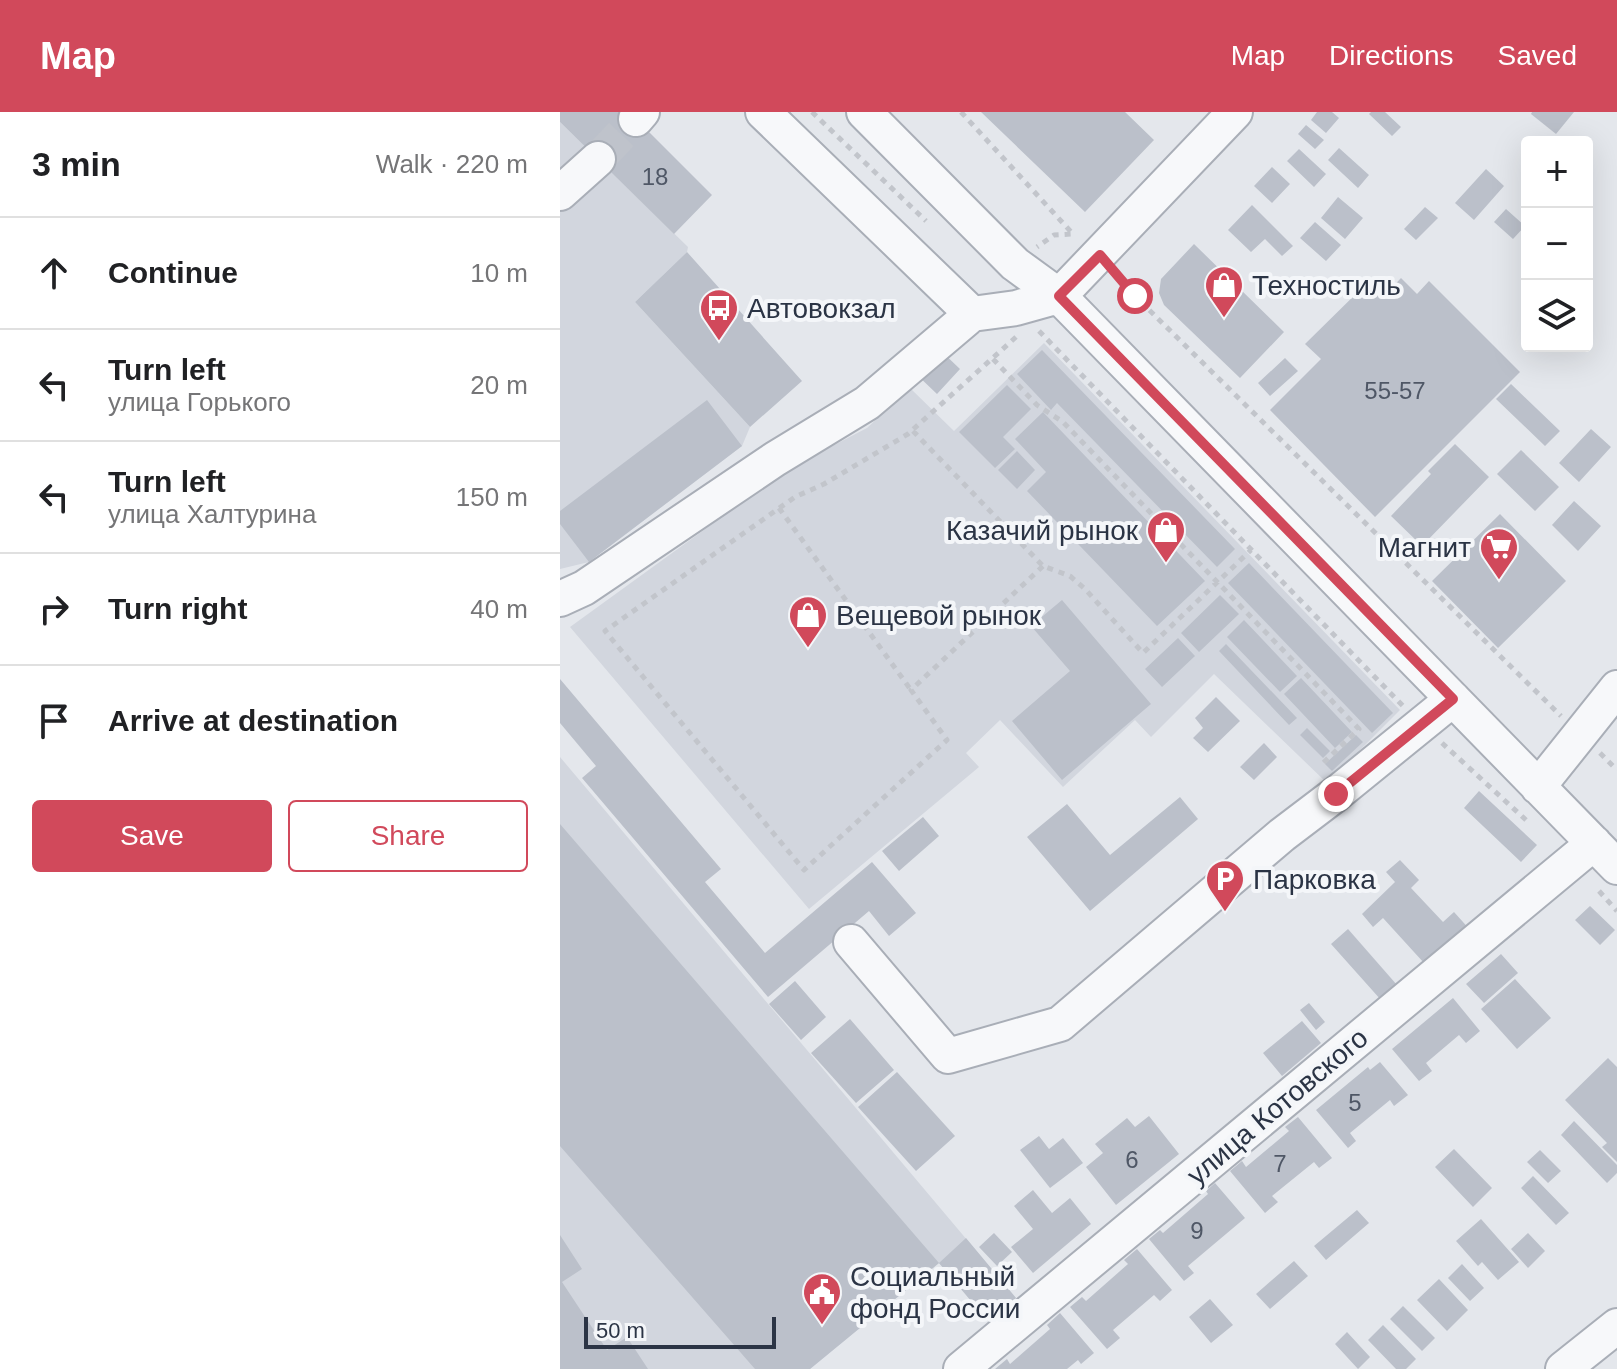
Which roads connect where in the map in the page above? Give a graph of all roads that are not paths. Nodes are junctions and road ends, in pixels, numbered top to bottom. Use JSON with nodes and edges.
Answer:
{"nodes":[{"id":1,"x":763,"y":112,"type":"edge"},
{"id":2,"x":864,"y":112,"type":"edge"},
{"id":3,"x":1235,"y":112,"type":"edge"},
{"id":4,"x":598,"y":159,"type":"tunnel mouth"},
{"id":5,"x":560,"y":193,"type":"edge"},
{"id":6,"x":1059,"y":296,"type":"junction"},
{"id":7,"x":972,"y":314,"type":"junction"},
{"id":8,"x":560,"y":599,"type":"edge"},
{"id":9,"x":1617,"y":688,"type":"edge"},
{"id":10,"x":1453,"y":699,"type":"junction"},
{"id":11,"x":1538,"y":787,"type":"junction"},
{"id":12,"x":1594,"y":857,"type":"edge"},
{"id":13,"x":851,"y":942,"type":"dead end"},
{"id":14,"x":1617,"y":1326,"type":"edge"},
{"id":15,"x":961,"y":1369,"type":"edge"},
{"id":16,"x":1563,"y":1369,"type":"edge"}],
"edges":[{"from":1,"to":7,"type":"street"},
{"from":2,"to":6,"type":"street"},
{"from":3,"to":6,"type":"street"},
{"from":4,"to":5,"type":"street"},
{"from":6,"to":7,"type":"street"},
{"from":6,"to":10,"type":"street"},
{"from":7,"to":8,"type":"street"},
{"from":9,"to":11,"type":"street"},
{"from":10,"to":11,"type":"street"},
{"from":10,"to":13,"type":"street"},
{"from":11,"to":12,"type":"street"},
{"from":12,"to":15,"type":"street","name":"улица Котовского"},
{"from":14,"to":16,"type":"street"}]}
